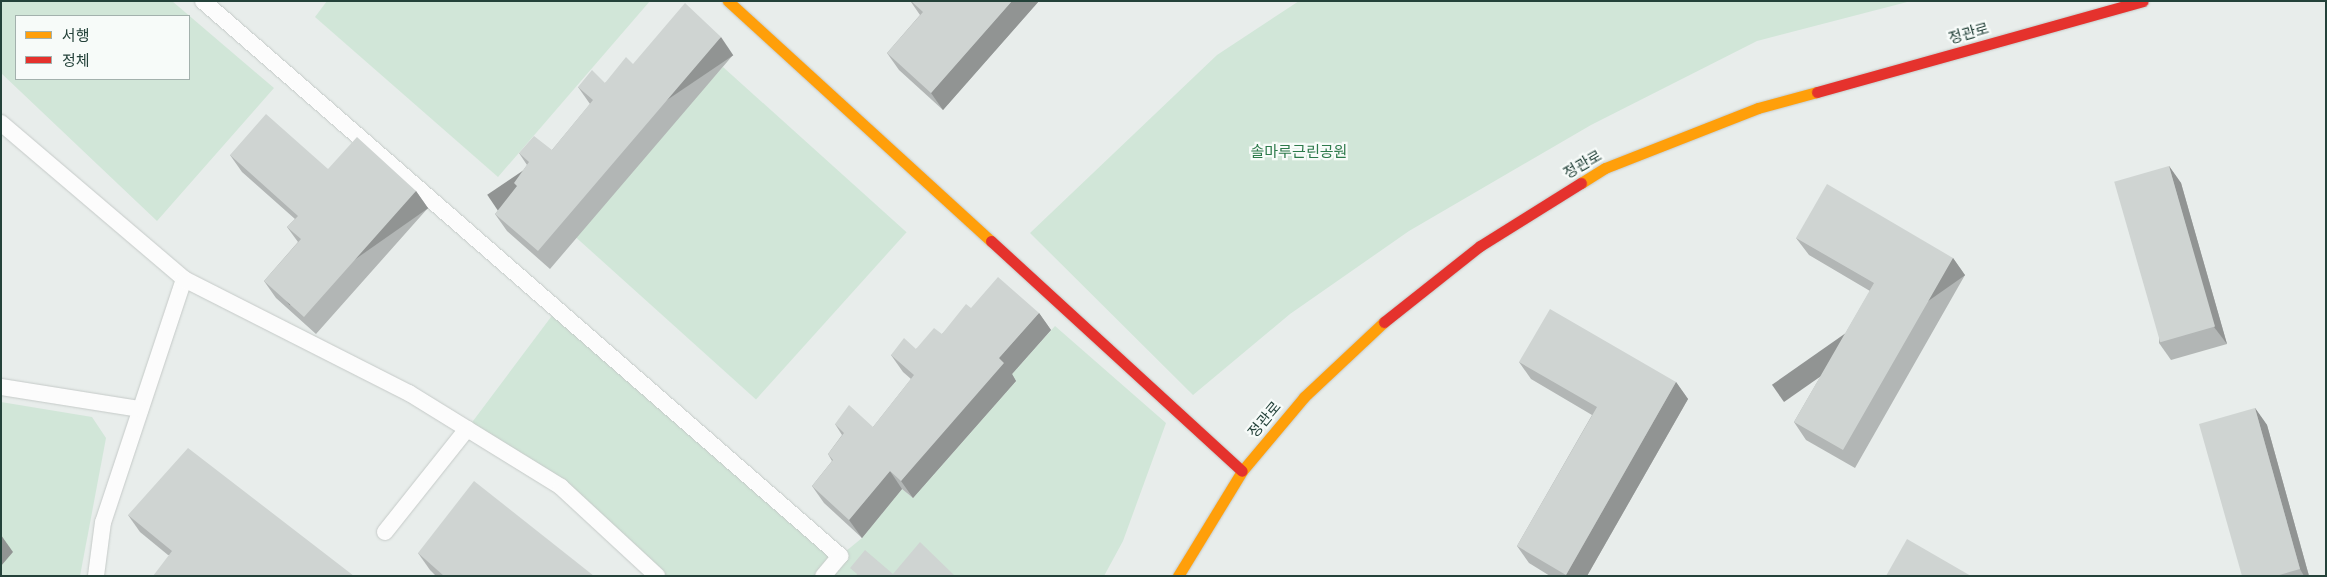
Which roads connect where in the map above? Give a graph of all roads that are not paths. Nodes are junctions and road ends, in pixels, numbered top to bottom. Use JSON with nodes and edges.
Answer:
{"nodes":[{"id":1,"x":203,"y":1,"type":"edge"},
{"id":2,"x":728,"y":1,"type":"edge"},
{"id":3,"x":2143,"y":1,"type":"edge"},
{"id":4,"x":1,"y":123,"type":"edge"},
{"id":5,"x":184,"y":278,"type":"junction"},
{"id":6,"x":1,"y":387,"type":"edge"},
{"id":7,"x":140,"y":409,"type":"junction"},
{"id":8,"x":467,"y":429,"type":"junction"},
{"id":9,"x":1242,"y":471,"type":"junction"},
{"id":10,"x":385,"y":532,"type":"dead end"},
{"id":11,"x":96,"y":576,"type":"edge"},
{"id":12,"x":657,"y":576,"type":"edge"},
{"id":13,"x":823,"y":576,"type":"edge"},
{"id":14,"x":1178,"y":576,"type":"edge"}],
"edges":[{"from":1,"to":13,"type":"lane"},
{"from":2,"to":9,"type":"street"},
{"from":3,"to":9,"type":"street","name":"정관로"},
{"from":4,"to":5,"type":"lane"},
{"from":5,"to":7,"type":"lane"},
{"from":5,"to":8,"type":"lane"},
{"from":6,"to":7,"type":"lane"},
{"from":7,"to":11,"type":"lane"},
{"from":8,"to":10,"type":"lane"},
{"from":8,"to":12,"type":"lane"},
{"from":9,"to":14,"type":"street","name":"정관로"}]}
